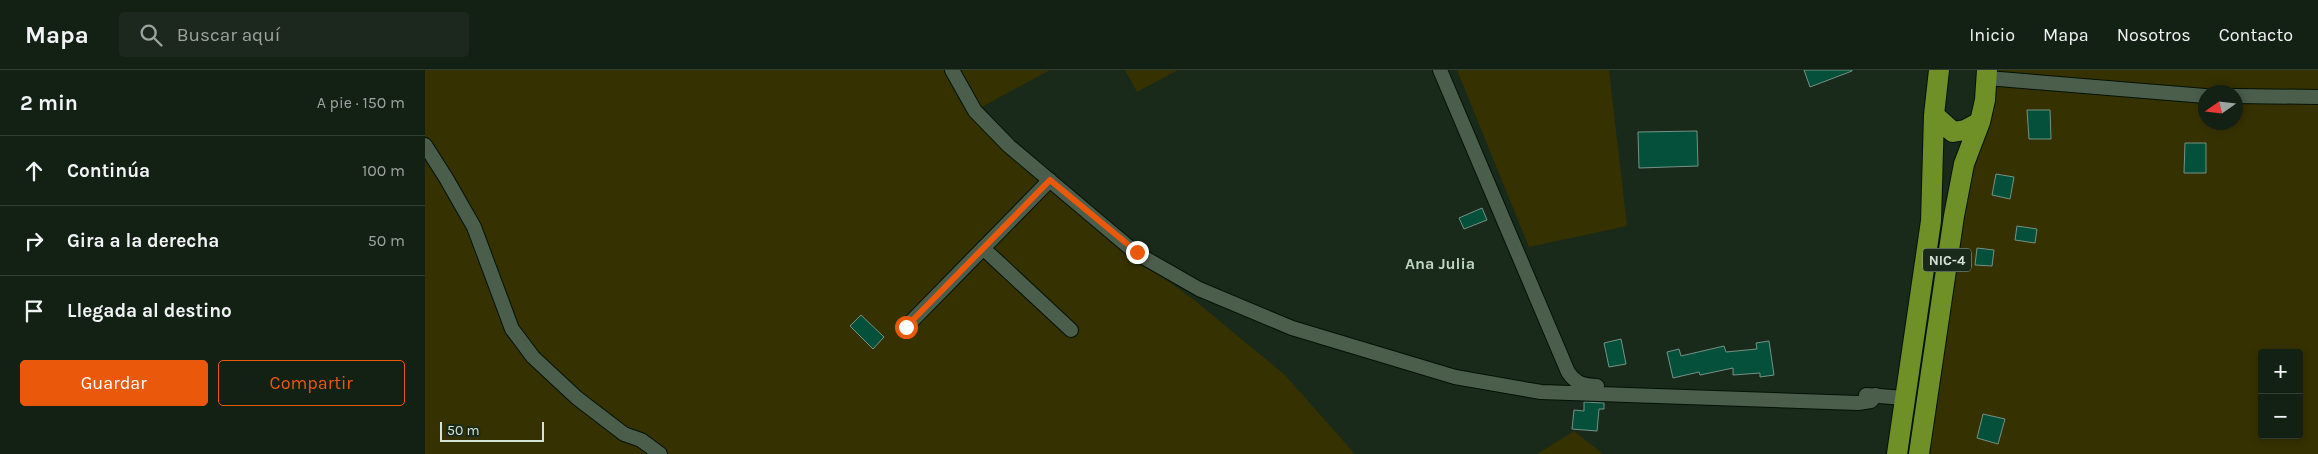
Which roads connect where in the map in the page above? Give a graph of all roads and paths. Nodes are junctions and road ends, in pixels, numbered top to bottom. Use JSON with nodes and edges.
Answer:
{"nodes":[{"id":1,"x":952,"y":70,"type":"edge"},
{"id":2,"x":1440,"y":70,"type":"edge"},
{"id":3,"x":1939,"y":70,"type":"edge"},
{"id":4,"x":1987,"y":74,"type":"edge"},
{"id":5,"x":2198,"y":95,"type":"edge"},
{"id":6,"x":2243,"y":96,"type":"edge"},
{"id":7,"x":2318,"y":98,"type":"edge"},
{"id":8,"x":1934,"y":115,"type":"junction"},
{"id":9,"x":1980,"y":122,"type":"junction"},
{"id":10,"x":425,"y":145,"type":"edge"},
{"id":11,"x":1050,"y":180,"type":"junction"},
{"id":12,"x":983,"y":248,"type":"junction"},
{"id":13,"x":906,"y":327,"type":"dead end"},
{"id":14,"x":1071,"y":330,"type":"dead end"},
{"id":15,"x":1876,"y":396,"type":"junction"},
{"id":16,"x":1905,"y":398,"type":"junction"},
{"id":17,"x":660,"y":454,"type":"edge"},
{"id":18,"x":1897,"y":454,"type":"edge"},
{"id":19,"x":1919,"y":454,"type":"edge"}],
"edges":[{"from":1,"to":11,"type":"street"},
{"from":2,"to":15,"type":"street"},
{"from":3,"to":8,"type":"highway","number":"NIC-4"},
{"from":4,"to":5,"type":"street"},
{"from":4,"to":9,"type":"highway","number":"NIC-4"},
{"from":6,"to":7,"type":"street"},
{"from":8,"to":9,"type":"highway"},
{"from":8,"to":16,"type":"highway","number":"NIC-4"},
{"from":9,"to":19,"type":"highway","number":"NIC-4"},
{"from":10,"to":17,"type":"street"},
{"from":11,"to":12,"type":"street"},
{"from":11,"to":15,"type":"street"},
{"from":12,"to":13,"type":"street"},
{"from":12,"to":14,"type":"street"},
{"from":15,"to":16,"type":"street"},
{"from":16,"to":18,"type":"highway","number":"NIC-4"}]}
